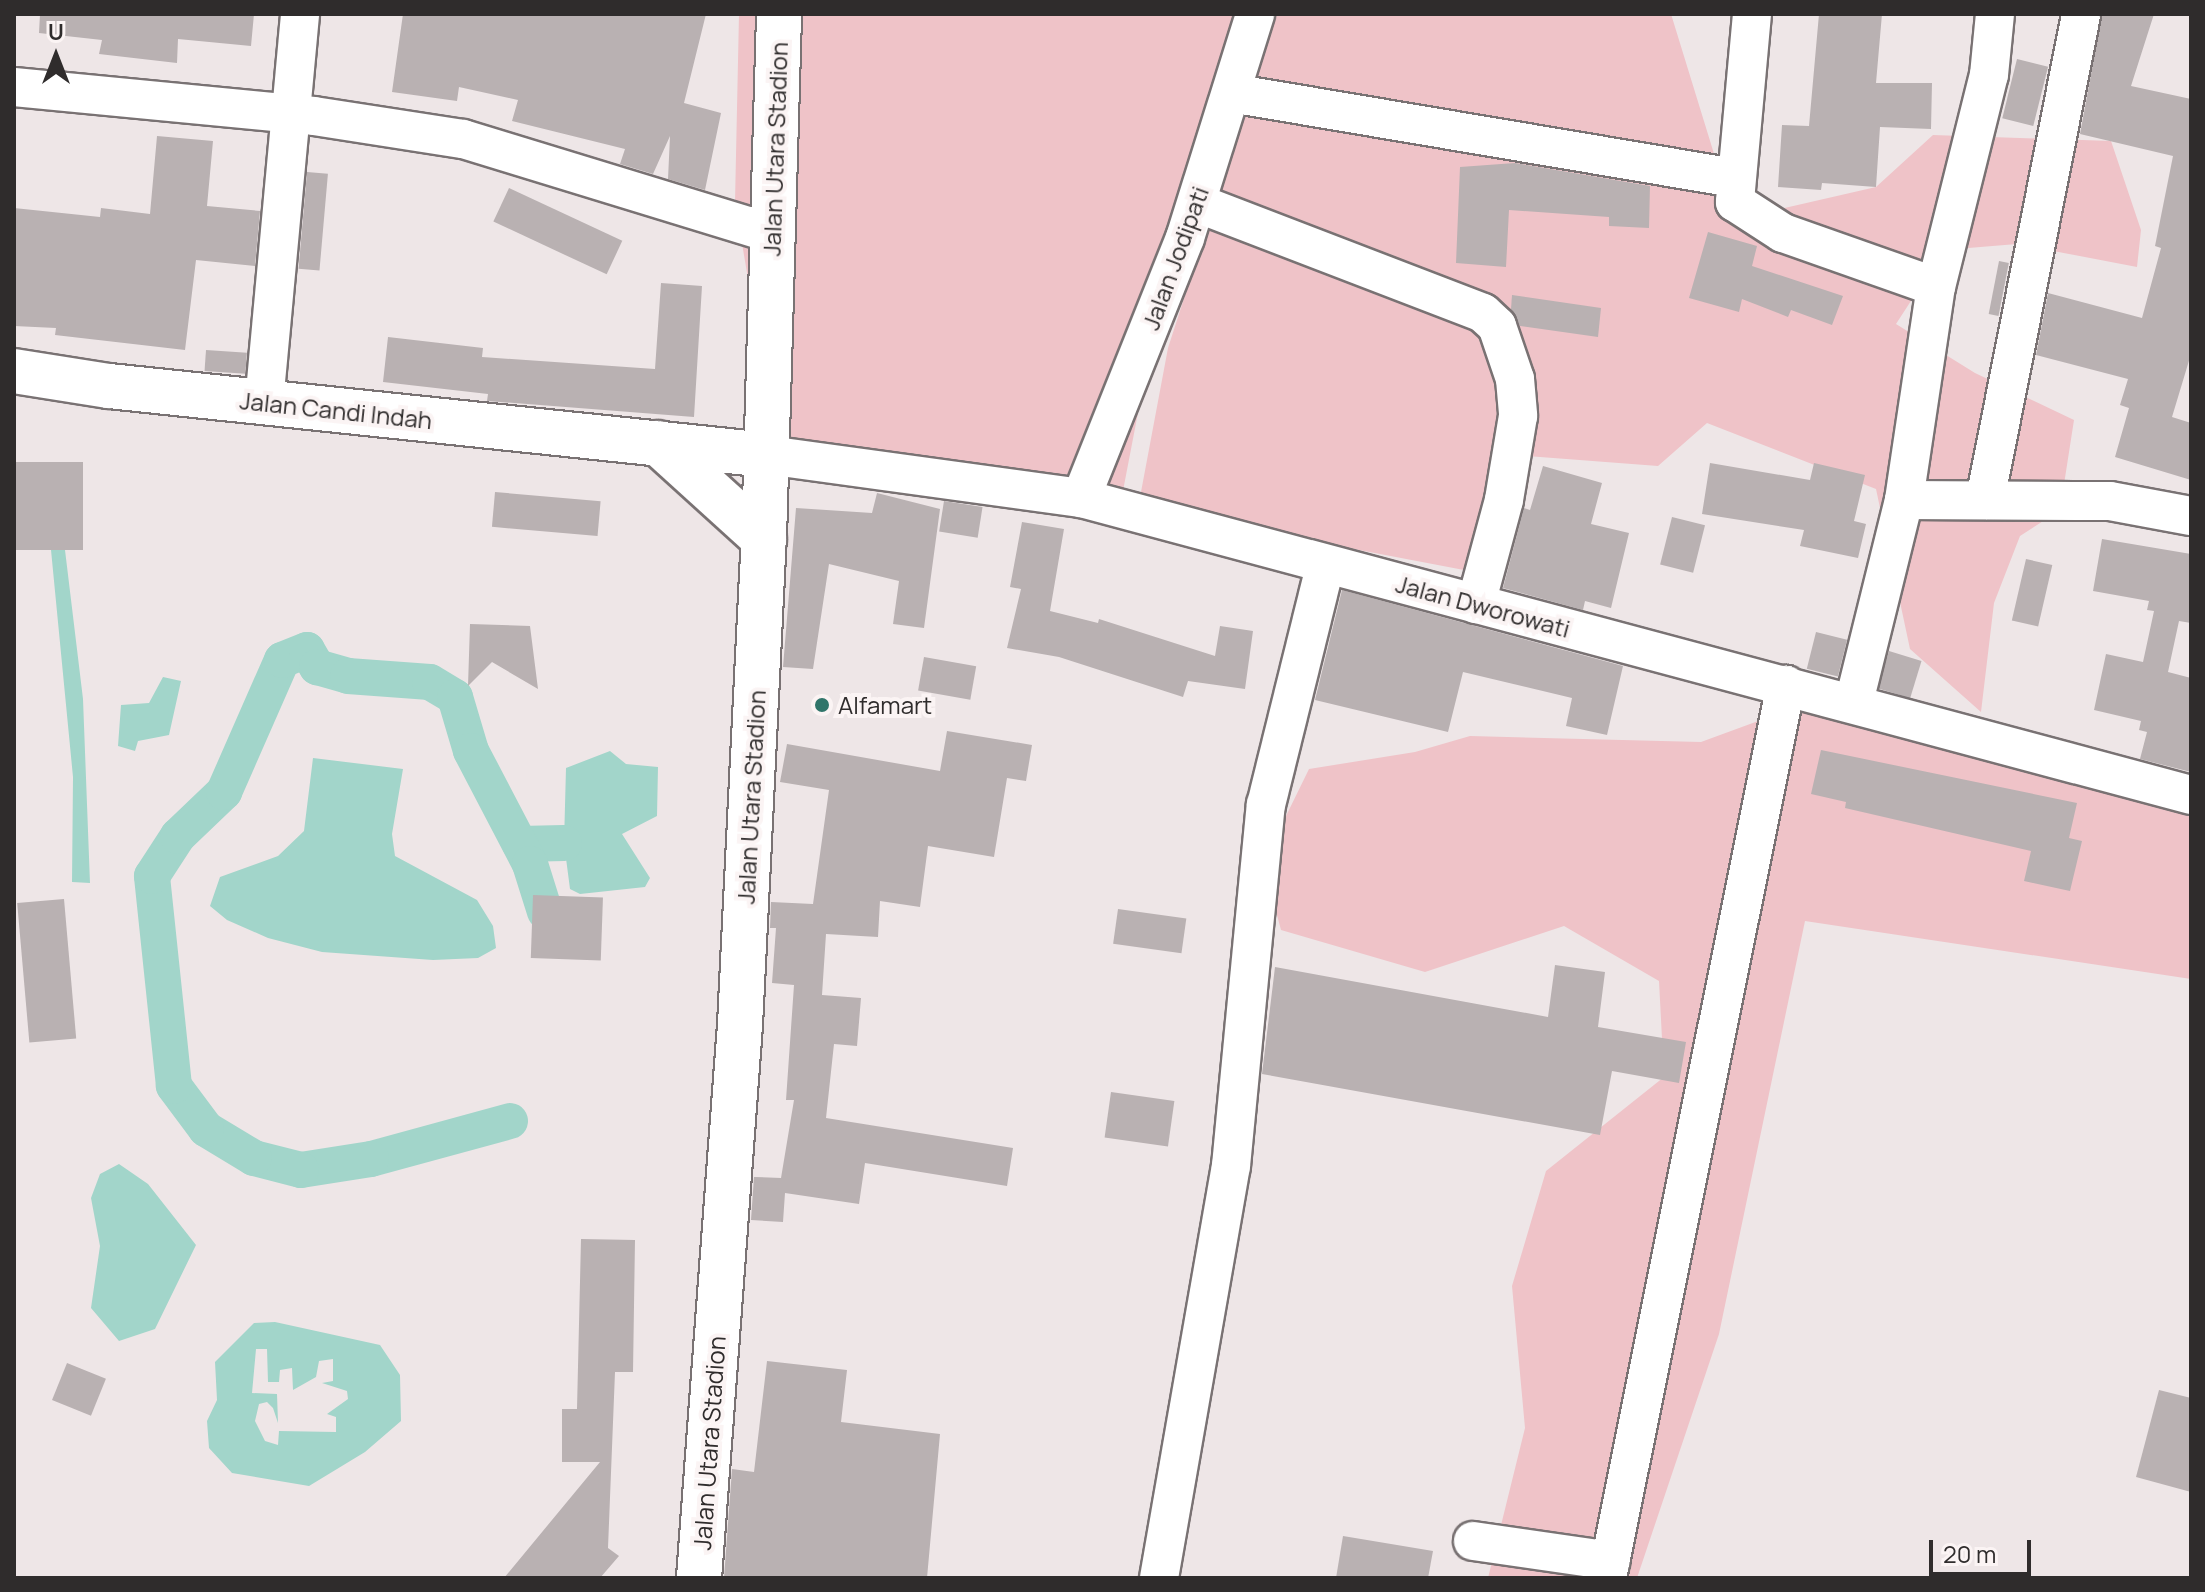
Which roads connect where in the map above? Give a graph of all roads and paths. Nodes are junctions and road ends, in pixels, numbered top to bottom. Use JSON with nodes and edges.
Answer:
{"nodes":[{"id":1,"x":300,"y":14,"type":"edge"},
{"id":2,"x":779,"y":14,"type":"edge"},
{"id":3,"x":1255,"y":14,"type":"edge"},
{"id":4,"x":1752,"y":14,"type":"edge"},
{"id":5,"x":1995,"y":14,"type":"edge"},
{"id":6,"x":2081,"y":14,"type":"edge"},
{"id":7,"x":14,"y":87,"type":"edge"},
{"id":8,"x":1231,"y":93,"type":"junction"},
{"id":9,"x":288,"y":116,"type":"junction"},
{"id":10,"x":1734,"y":178,"type":"junction"},
{"id":11,"x":1197,"y":203,"type":"junction"},
{"id":12,"x":773,"y":234,"type":"junction"},
{"id":13,"x":1936,"y":287,"type":"junction"},
{"id":14,"x":14,"y":371,"type":"edge"},
{"id":15,"x":264,"y":403,"type":"junction"},
{"id":16,"x":658,"y":443,"type":"junction"},
{"id":17,"x":767,"y":455,"type":"junction"},
{"id":18,"x":1081,"y":498,"type":"junction"},
{"id":19,"x":1904,"y":500,"type":"junction"},
{"id":20,"x":1985,"y":500,"type":"junction"},
{"id":21,"x":2191,"y":516,"type":"edge"},
{"id":22,"x":764,"y":539,"type":"junction"},
{"id":23,"x":1325,"y":566,"type":"junction"},
{"id":24,"x":1476,"y":604,"type":"junction"},
{"id":25,"x":1786,"y":685,"type":"junction"},
{"id":26,"x":1854,"y":702,"type":"junction"},
{"id":27,"x":2191,"y":795,"type":"edge"},
{"id":28,"x":1473,"y":1541,"type":"dead end"},
{"id":29,"x":1609,"y":1570,"type":"edge"},
{"id":30,"x":699,"y":1578,"type":"edge"},
{"id":31,"x":1159,"y":1578,"type":"edge"}],
"edges":[{"from":1,"to":9,"type":"street"},
{"from":2,"to":12,"type":"street","name":"Jalan Utara Stadion"},
{"from":3,"to":8,"type":"street","name":"Jalan Jodipati"},
{"from":4,"to":10,"type":"street"},
{"from":5,"to":13,"type":"street"},
{"from":6,"to":20,"type":"street"},
{"from":7,"to":9,"type":"street"},
{"from":8,"to":10,"type":"street"},
{"from":8,"to":11,"type":"street","name":"Jalan Jodipati"},
{"from":9,"to":12,"type":"street"},
{"from":9,"to":15,"type":"street"},
{"from":10,"to":13,"type":"street"},
{"from":11,"to":18,"type":"street","name":"Jalan Jodipati"},
{"from":11,"to":24,"type":"street"},
{"from":12,"to":17,"type":"street","name":"Jalan Utara Stadion"},
{"from":13,"to":19,"type":"street"},
{"from":14,"to":15,"type":"street","name":"Jalan Candi Indah"},
{"from":15,"to":16,"type":"street","name":"Jalan Candi Indah"},
{"from":16,"to":17,"type":"street","name":"Jalan Candi Indah"},
{"from":16,"to":22,"type":"street"},
{"from":17,"to":18,"type":"street","name":"Jalan Dworowati"},
{"from":17,"to":22,"type":"street","name":"Jalan Utara Stadion"},
{"from":18,"to":23,"type":"street","name":"Jalan Dworowati"},
{"from":19,"to":20,"type":"street"},
{"from":19,"to":26,"type":"street"},
{"from":20,"to":21,"type":"street"},
{"from":22,"to":30,"type":"street","name":"Jalan Utara Stadion"},
{"from":23,"to":24,"type":"street","name":"Jalan Dworowati"},
{"from":23,"to":31,"type":"street"},
{"from":24,"to":25,"type":"street","name":"Jalan Dworowati"},
{"from":25,"to":26,"type":"street","name":"Jalan Dworowati"},
{"from":25,"to":29,"type":"street"},
{"from":26,"to":27,"type":"street","name":"Jalan Dworowati"},
{"from":28,"to":29,"type":"street"}]}
